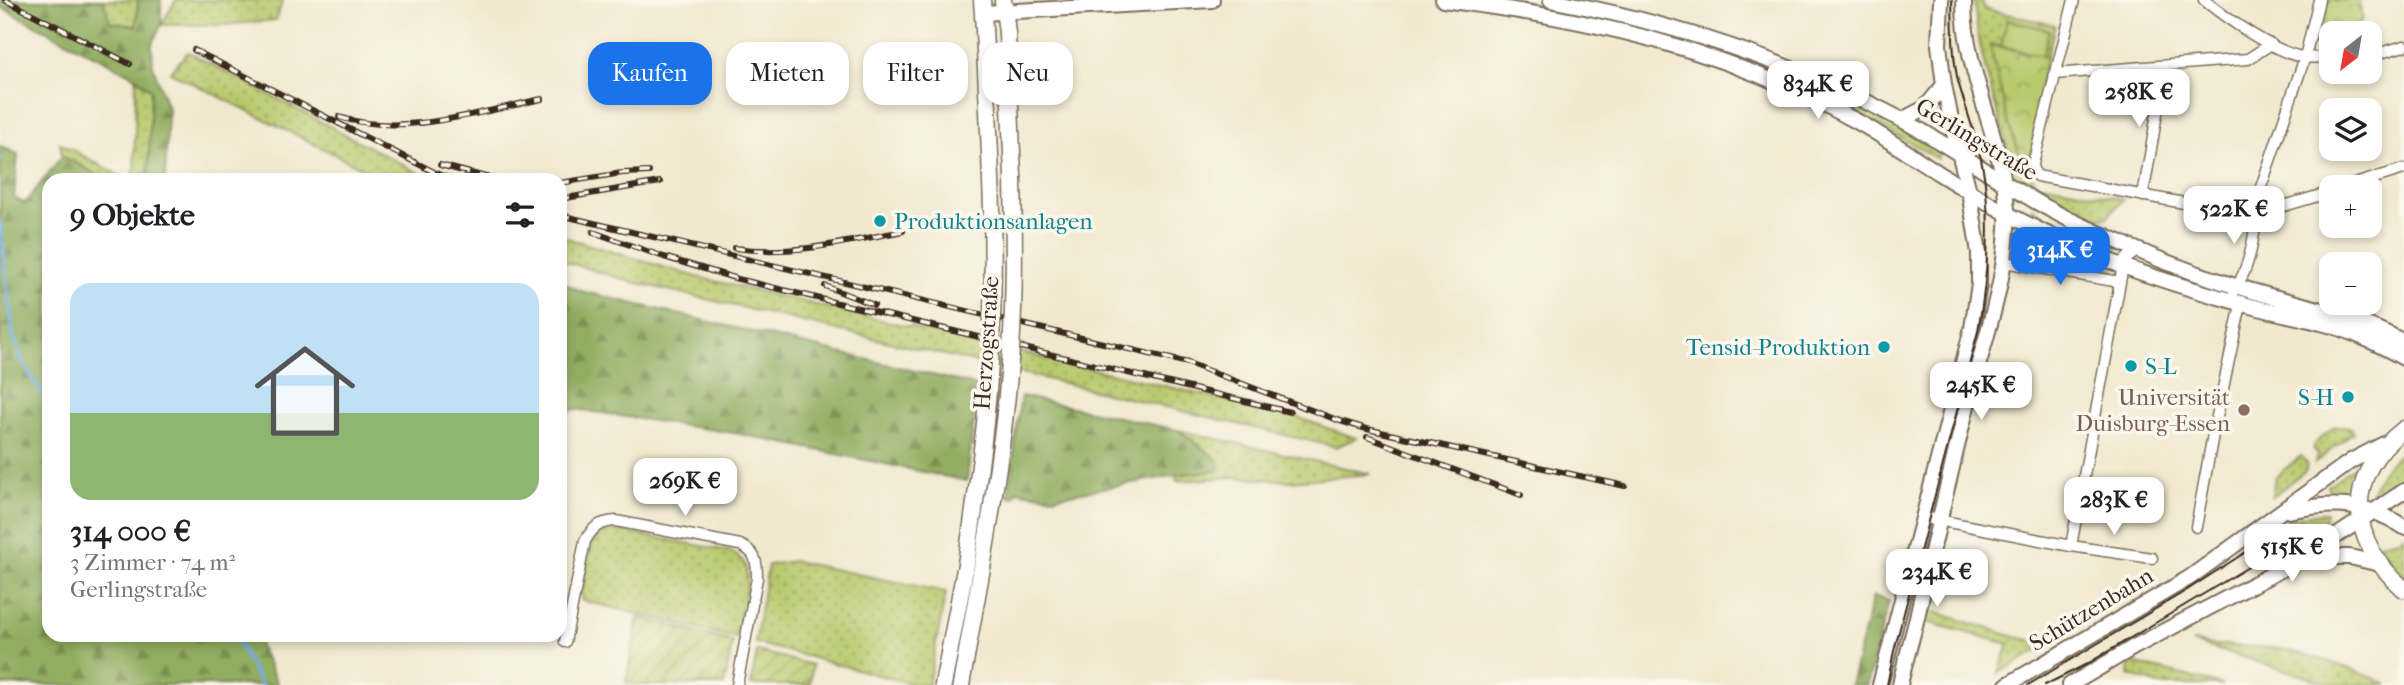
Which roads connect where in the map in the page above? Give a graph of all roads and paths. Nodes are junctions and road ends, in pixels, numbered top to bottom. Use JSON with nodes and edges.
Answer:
{"nodes":[{"id":1,"x":1212,"y":0,"type":"edge"},
{"id":2,"x":1443,"y":0,"type":"edge"},
{"id":3,"x":1551,"y":0,"type":"edge"},
{"id":4,"x":1941,"y":0,"type":"edge"},
{"id":5,"x":1964,"y":0,"type":"edge"},
{"id":6,"x":2074,"y":0,"type":"edge"},
{"id":7,"x":2204,"y":0,"type":"edge"},
{"id":8,"x":2319,"y":0,"type":"edge"},
{"id":9,"x":1179,"y":1,"type":"edge"},
{"id":10,"x":983,"y":6,"type":"edge"},
{"id":11,"x":1003,"y":6,"type":"edge"},
{"id":12,"x":2271,"y":44,"type":"junction"},
{"id":13,"x":2404,"y":46,"type":"edge"},
{"id":14,"x":2382,"y":52,"type":"edge"},
{"id":15,"x":2319,"y":57,"type":"edge"},
{"id":16,"x":2305,"y":58,"type":"junction"},
{"id":17,"x":2165,"y":66,"type":"junction"},
{"id":18,"x":2054,"y":74,"type":"junction"},
{"id":19,"x":1944,"y":85,"type":"junction"},
{"id":20,"x":1902,"y":120,"type":"junction"},
{"id":21,"x":1961,"y":153,"type":"junction"},
{"id":22,"x":2404,"y":169,"type":"edge"},
{"id":23,"x":2382,"y":176,"type":"edge"},
{"id":24,"x":2002,"y":181,"type":"junction"},
{"id":25,"x":1969,"y":191,"type":"junction"},
{"id":26,"x":2143,"y":196,"type":"junction"},
{"id":27,"x":2319,"y":196,"type":"edge"},
{"id":28,"x":2006,"y":212,"type":"junction"},
{"id":29,"x":2257,"y":214,"type":"junction"},
{"id":30,"x":2138,"y":250,"type":"junction"},
{"id":31,"x":2004,"y":262,"type":"junction"},
{"id":32,"x":2123,"y":266,"type":"junction"},
{"id":33,"x":2120,"y":282,"type":"junction"},
{"id":34,"x":2237,"y":286,"type":"junction"},
{"id":35,"x":2234,"y":302,"type":"junction"},
{"id":36,"x":2404,"y":342,"type":"edge"},
{"id":37,"x":2404,"y":358,"type":"edge"},
{"id":38,"x":2404,"y":429,"type":"edge"},
{"id":39,"x":2384,"y":444,"type":"junction"},
{"id":40,"x":2404,"y":491,"type":"edge"},
{"id":41,"x":2376,"y":511,"type":"junction"},
{"id":42,"x":2282,"y":512,"type":"junction"},
{"id":43,"x":2360,"y":514,"type":"junction"},
{"id":44,"x":1923,"y":517,"type":"junction"},
{"id":45,"x":1939,"y":521,"type":"junction"},
{"id":46,"x":2196,"y":527,"type":"dead end"},
{"id":47,"x":2404,"y":527,"type":"edge"},
{"id":48,"x":2071,"y":546,"type":"junction"},
{"id":49,"x":2305,"y":557,"type":"junction"},
{"id":50,"x":2152,"y":558,"type":"dead end"},
{"id":51,"x":2380,"y":564,"type":"junction"},
{"id":52,"x":2404,"y":589,"type":"edge"},
{"id":53,"x":567,"y":632,"type":"edge"},
{"id":54,"x":737,"y":685,"type":"edge"},
{"id":55,"x":943,"y":685,"type":"edge"},
{"id":56,"x":961,"y":685,"type":"edge"},
{"id":57,"x":1880,"y":685,"type":"edge"},
{"id":58,"x":1900,"y":685,"type":"edge"},
{"id":59,"x":2007,"y":685,"type":"edge"},
{"id":60,"x":2070,"y":685,"type":"edge"}],
"edges":[{"from":1,"to":9,"type":"main road"},
{"from":2,"to":25,"type":"main road","name":"Gerlingstraße"},
{"from":3,"to":20,"type":"main road","name":"Gerlingstraße"},
{"from":4,"to":19,"type":"main road"},
{"from":5,"to":24,"type":"main road"},
{"from":6,"to":18,"type":"street"},
{"from":7,"to":12,"type":"street"},
{"from":8,"to":16,"type":"street"},
{"from":9,"to":11,"type":"main road"},
{"from":10,"to":11,"type":"main road"},
{"from":10,"to":55,"type":"main road","name":"Herzogstraße","bridge":true},
{"from":11,"to":56,"type":"main road","name":"Herzogstraße","bridge":true},
{"from":12,"to":16,"type":"street"},
{"from":12,"to":17,"type":"street"},
{"from":13,"to":14,"type":"street"},
{"from":15,"to":16,"type":"street"},
{"from":16,"to":29,"type":"street"},
{"from":17,"to":18,"type":"street"},
{"from":17,"to":26,"type":"street"},
{"from":18,"to":26,"type":"street"},
{"from":19,"to":20,"type":"main road"},
{"from":19,"to":21,"type":"main road"},
{"from":20,"to":21,"type":"main road","name":"Gerlingstraße"},
{"from":21,"to":24,"type":"main road","name":"Gerlingstraße"},
{"from":21,"to":25,"type":"main road"},
{"from":22,"to":23,"type":"street"},
{"from":24,"to":28,"type":"main road"},
{"from":24,"to":30,"type":"main road","name":"Gerlingstraße"},
{"from":25,"to":28,"type":"main road","name":"Gerlingstraße"},
{"from":25,"to":44,"type":"main road"},
{"from":26,"to":29,"type":"street"},
{"from":27,"to":29,"type":"street"},
{"from":28,"to":31,"type":"main road"},
{"from":28,"to":32,"type":"main road","name":"Gerlingstraße"},
{"from":29,"to":34,"type":"street"},
{"from":30,"to":32,"type":"street"},
{"from":30,"to":34,"type":"main road","name":"Gerlingstraße"},
{"from":31,"to":33,"type":"street"},
{"from":31,"to":45,"type":"main road"},
{"from":32,"to":33,"type":"street"},
{"from":32,"to":35,"type":"main road","name":"Gerlingstraße"},
{"from":33,"to":48,"type":"street"},
{"from":34,"to":35,"type":"street"},
{"from":34,"to":36,"type":"main road","name":"Gerlingstraße"},
{"from":35,"to":37,"type":"main road","name":"Gerlingstraße"},
{"from":35,"to":46,"type":"street"},
{"from":38,"to":39,"type":"main road","name":"Schützenbahn"},
{"from":39,"to":42,"type":"main road","name":"Schützenbahn"},
{"from":39,"to":43,"type":"main road"},
{"from":40,"to":41,"type":"main road"},
{"from":41,"to":43,"type":"main road"},
{"from":41,"to":47,"type":"main road"},
{"from":42,"to":43,"type":"main road"},
{"from":42,"to":59,"type":"main road","name":"Schützenbahn"},
{"from":43,"to":49,"type":"main road"},
{"from":43,"to":51,"type":"main road"},
{"from":44,"to":45,"type":"street"},
{"from":44,"to":57,"type":"main road"},
{"from":45,"to":48,"type":"street"},
{"from":45,"to":58,"type":"main road"},
{"from":48,"to":50,"type":"street"},
{"from":49,"to":51,"type":"main road"},
{"from":49,"to":60,"type":"main road"},
{"from":51,"to":52,"type":"main road"},
{"from":53,"to":54,"type":"street"}]}
